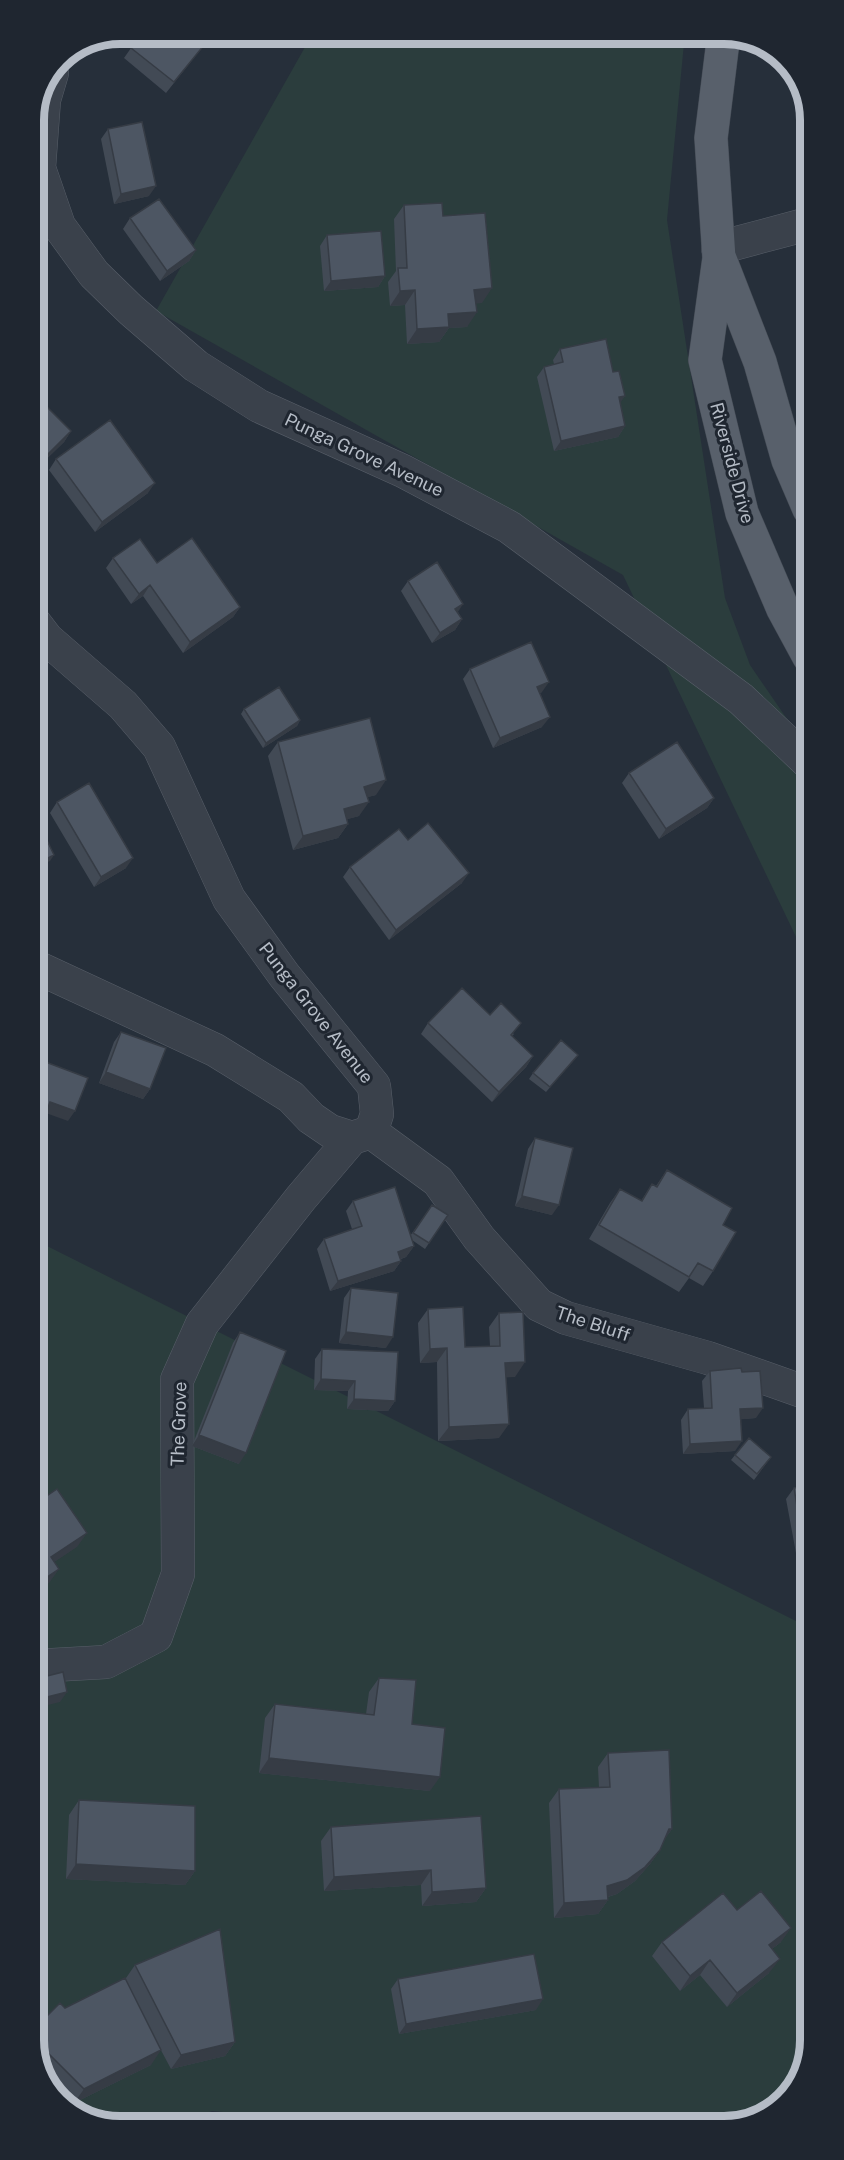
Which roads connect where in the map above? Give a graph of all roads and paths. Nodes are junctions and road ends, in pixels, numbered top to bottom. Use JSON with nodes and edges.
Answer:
{"nodes":[{"id":1,"x":723,"y":44,"type":"edge"},
{"id":2,"x":44,"y":182,"type":"edge"},
{"id":3,"x":800,"y":227,"type":"edge"},
{"id":4,"x":718,"y":253,"type":"junction"},
{"id":5,"x":800,"y":488,"type":"edge"},
{"id":6,"x":44,"y":635,"type":"edge"},
{"id":7,"x":800,"y":640,"type":"edge"},
{"id":8,"x":800,"y":755,"type":"edge"},
{"id":9,"x":44,"y":971,"type":"edge"},
{"id":10,"x":362,"y":1136,"type":"junction"},
{"id":11,"x":800,"y":1390,"type":"edge"},
{"id":12,"x":44,"y":1665,"type":"edge"}],
"edges":[{"from":1,"to":4,"type":"main road","name":"Riverside Drive"},
{"from":2,"to":8,"type":"street","name":"Punga Grove Avenue"},
{"from":3,"to":4,"type":"street"},
{"from":4,"to":5,"type":"main road","name":"Riverside Drive"},
{"from":4,"to":7,"type":"main road","name":"Riverside Drive"},
{"from":6,"to":10,"type":"street","name":"Punga Grove Avenue"},
{"from":9,"to":10,"type":"street"},
{"from":10,"to":11,"type":"street","name":"The Bluff"},
{"from":10,"to":12,"type":"street","name":"The Grove"}]}
